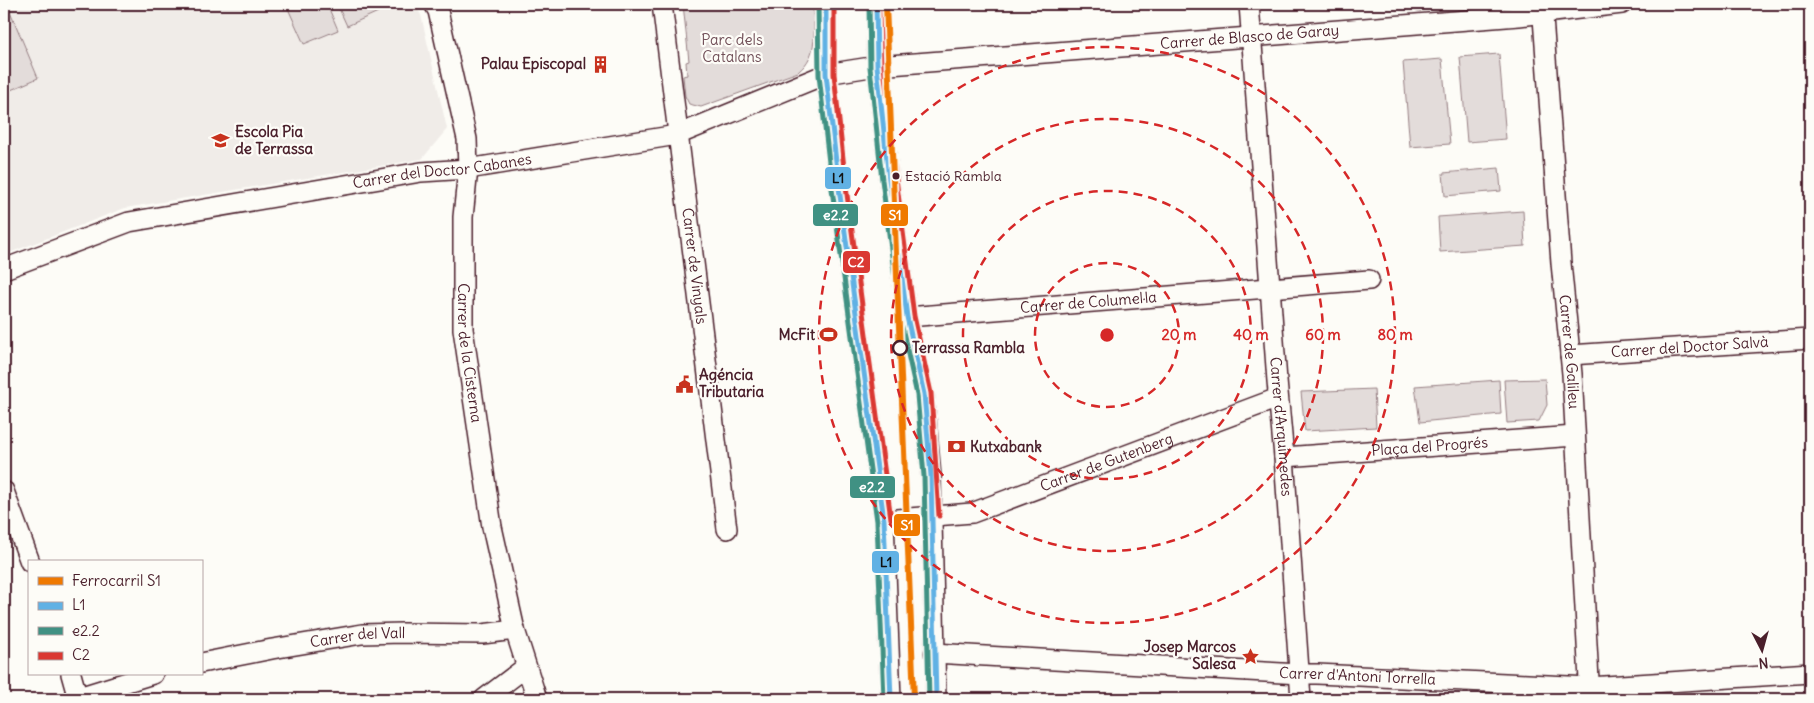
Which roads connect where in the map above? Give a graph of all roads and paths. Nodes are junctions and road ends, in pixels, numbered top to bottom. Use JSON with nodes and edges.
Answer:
{"nodes":[{"id":1,"x":434,"y":4,"type":"edge"},
{"id":2,"x":662,"y":4,"type":"edge"},
{"id":3,"x":826,"y":4,"type":"edge"},
{"id":4,"x":876,"y":4,"type":"edge"},
{"id":5,"x":1249,"y":4,"type":"edge"},
{"id":6,"x":1622,"y":4,"type":"edge"},
{"id":7,"x":1542,"y":9,"type":"edge"},
{"id":8,"x":1251,"y":37,"type":"junction"},
{"id":9,"x":877,"y":66,"type":"junction"},
{"id":10,"x":826,"y":74,"type":"junction"},
{"id":11,"x":677,"y":135,"type":"junction"},
{"id":12,"x":468,"y":170,"type":"junction"},
{"id":13,"x":4,"y":269,"type":"edge"},
{"id":14,"x":1369,"y":280,"type":"dead end"},
{"id":15,"x":1271,"y":289,"type":"junction"},
{"id":16,"x":907,"y":317,"type":"junction"},
{"id":17,"x":1810,"y":339,"type":"edge"},
{"id":18,"x":1570,"y":355,"type":"junction"},
{"id":19,"x":1278,"y":398,"type":"junction"},
{"id":20,"x":1575,"y":436,"type":"junction"},
{"id":21,"x":1284,"y":457,"type":"junction"},
{"id":22,"x":4,"y":490,"type":"edge"},
{"id":23,"x":932,"y":516,"type":"junction"},
{"id":24,"x":884,"y":520,"type":"junction"},
{"id":25,"x":727,"y":529,"type":"dead end"},
{"id":26,"x":29,"y":560,"type":"edge"},
{"id":27,"x":515,"y":630,"type":"junction"},
{"id":28,"x":934,"y":653,"type":"junction"},
{"id":29,"x":202,"y":663,"type":"edge"},
{"id":30,"x":526,"y":667,"type":"junction"},
{"id":31,"x":1810,"y":673,"type":"edge"},
{"id":32,"x":1300,"y":674,"type":"junction"},
{"id":33,"x":71,"y":676,"type":"edge"},
{"id":34,"x":147,"y":676,"type":"edge"},
{"id":35,"x":1590,"y":693,"type":"edge"},
{"id":36,"x":76,"y":699,"type":"edge"},
{"id":37,"x":484,"y":699,"type":"edge"},
{"id":38,"x":537,"y":699,"type":"edge"},
{"id":39,"x":891,"y":699,"type":"edge"},
{"id":40,"x":936,"y":699,"type":"edge"},
{"id":41,"x":1301,"y":699,"type":"edge"}],
"edges":[{"from":1,"to":12,"type":"street","name":"Carrer de la Cisterna"},
{"from":2,"to":11,"type":"street","name":"Carrer de Vinyals"},
{"from":3,"to":10,"type":"street"},
{"from":4,"to":9,"type":"street"},
{"from":5,"to":8,"type":"street","name":"Carrer d'Arquímedes"},
{"from":6,"to":7,"type":"street","name":"Carrer de Blasco de Garay"},
{"from":7,"to":8,"type":"street","name":"Carrer de Blasco de Garay"},
{"from":7,"to":18,"type":"street","name":"Carrer de Galileu"},
{"from":8,"to":9,"type":"street","name":"Carrer de Blasco de Garay"},
{"from":8,"to":15,"type":"street","name":"Carrer d'Arquímedes"},
{"from":9,"to":10,"type":"street","name":"Carrer del Doctor Cabanes"},
{"from":9,"to":16,"type":"street"},
{"from":10,"to":11,"type":"street","name":"Carrer del Doctor Cabanes"},
{"from":10,"to":24,"type":"street"},
{"from":11,"to":12,"type":"street","name":"Carrer del Doctor Cabanes"},
{"from":11,"to":25,"type":"street","name":"Carrer de Vinyals"},
{"from":12,"to":13,"type":"street","name":"Carrer del Doctor Cabanes"},
{"from":12,"to":27,"type":"street","name":"Carrer de la Cisterna"},
{"from":14,"to":15,"type":"street"},
{"from":15,"to":16,"type":"street","name":"Carrer de Columel·la"},
{"from":15,"to":19,"type":"street","name":"Carrer d'Arquímedes"},
{"from":16,"to":23,"type":"street"},
{"from":17,"to":18,"type":"street","name":"Carrer del Doctor Salvà"},
{"from":18,"to":20,"type":"street","name":"Carrer de Galileu"},
{"from":19,"to":21,"type":"street","name":"Carrer d'Arquímedes"},
{"from":19,"to":23,"type":"street","name":"Carrer de Gutenberg"},
{"from":20,"to":21,"type":"street","name":"Plaça del Progrés"},
{"from":20,"to":35,"type":"street","name":"Carrer de Galileu"},
{"from":21,"to":32,"type":"street","name":"Carrer d'Arquímedes"},
{"from":22,"to":26,"type":"street"},
{"from":23,"to":24,"type":"street","name":"Carrer de Gutenberg"},
{"from":23,"to":28,"type":"street"},
{"from":24,"to":39,"type":"street"},
{"from":27,"to":29,"type":"street","name":"Carrer del Vall"},
{"from":27,"to":30,"type":"street","name":"Carrer de la Cisterna"},
{"from":28,"to":32,"type":"street","name":"Carrer d'Antoni Torrella"},
{"from":28,"to":40,"type":"street"},
{"from":30,"to":37,"type":"street"},
{"from":30,"to":38,"type":"street","name":"Carrer de la Cisterna"},
{"from":31,"to":35,"type":"street","name":"Carrer d'Antoni Torrella"},
{"from":32,"to":35,"type":"street","name":"Carrer d'Antoni Torrella"},
{"from":32,"to":41,"type":"street","name":"Carrer d'Arquímedes"},
{"from":33,"to":36,"type":"street"},
{"from":34,"to":36,"type":"street"}]}
